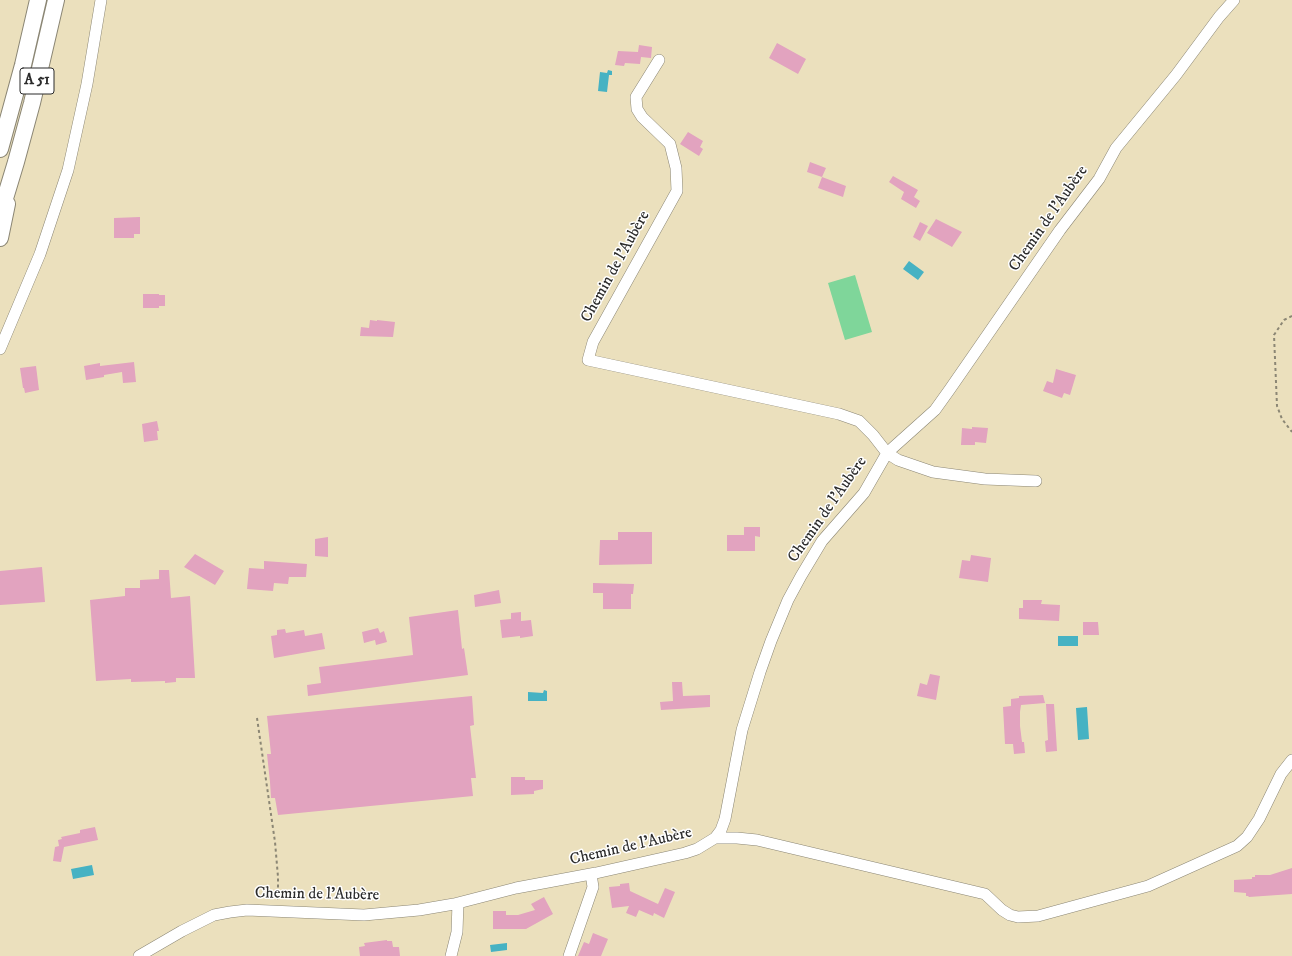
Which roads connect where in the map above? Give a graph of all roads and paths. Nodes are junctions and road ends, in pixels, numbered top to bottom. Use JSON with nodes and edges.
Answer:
{"nodes":[{"id":1,"x":38,"y":0,"type":"edge"},
{"id":2,"x":56,"y":0,"type":"edge"},
{"id":3,"x":101,"y":0,"type":"edge"},
{"id":4,"x":1234,"y":0,"type":"edge"},
{"id":5,"x":659,"y":60,"type":"dead end"},
{"id":6,"x":0,"y":149,"type":"edge"},
{"id":7,"x":16,"y":162,"type":"junction"},
{"id":8,"x":0,"y":215,"type":"edge"},
{"id":9,"x":0,"y":238,"type":"edge"},
{"id":10,"x":1292,"y":316,"type":"edge"},
{"id":11,"x":0,"y":349,"type":"edge"},
{"id":12,"x":1292,"y":432,"type":"edge"},
{"id":13,"x":887,"y":453,"type":"junction"},
{"id":14,"x":1036,"y":481,"type":"dead end"},
{"id":15,"x":257,"y":718,"type":"dead end"},
{"id":16,"x":1292,"y":760,"type":"edge"},
{"id":17,"x":715,"y":838,"type":"junction"},
{"id":18,"x":591,"y":874,"type":"junction"},
{"id":19,"x":458,"y":902,"type":"junction"},
{"id":20,"x":268,"y":911,"type":"junction"},
{"id":21,"x":139,"y":956,"type":"edge"},
{"id":22,"x":451,"y":956,"type":"edge"},
{"id":23,"x":569,"y":956,"type":"edge"}],
"edges":[{"from":1,"to":6,"type":"highway","number":"A 51"},
{"from":2,"to":7,"type":"highway","number":"A 51"},
{"from":3,"to":11,"type":"street"},
{"from":4,"to":13,"type":"street","name":"Chemin de l'Aubère"},
{"from":5,"to":13,"type":"street","name":"Chemin de l'Aubère"},
{"from":7,"to":8,"type":"highway","number":"A 51"},
{"from":7,"to":9,"type":"highway"},
{"from":10,"to":12,"type":"path"},
{"from":13,"to":14,"type":"street"},
{"from":13,"to":17,"type":"street","name":"Chemin de l'Aubère"},
{"from":15,"to":20,"type":"path"},
{"from":16,"to":17,"type":"street"},
{"from":17,"to":18,"type":"street","name":"Chemin de l'Aubère"},
{"from":18,"to":19,"type":"street","name":"Chemin de l'Aubère"},
{"from":18,"to":23,"type":"street"},
{"from":19,"to":20,"type":"street","name":"Chemin de l'Aubère"},
{"from":19,"to":22,"type":"street"},
{"from":20,"to":21,"type":"street","name":"Chemin de l'Aubère"}]}
